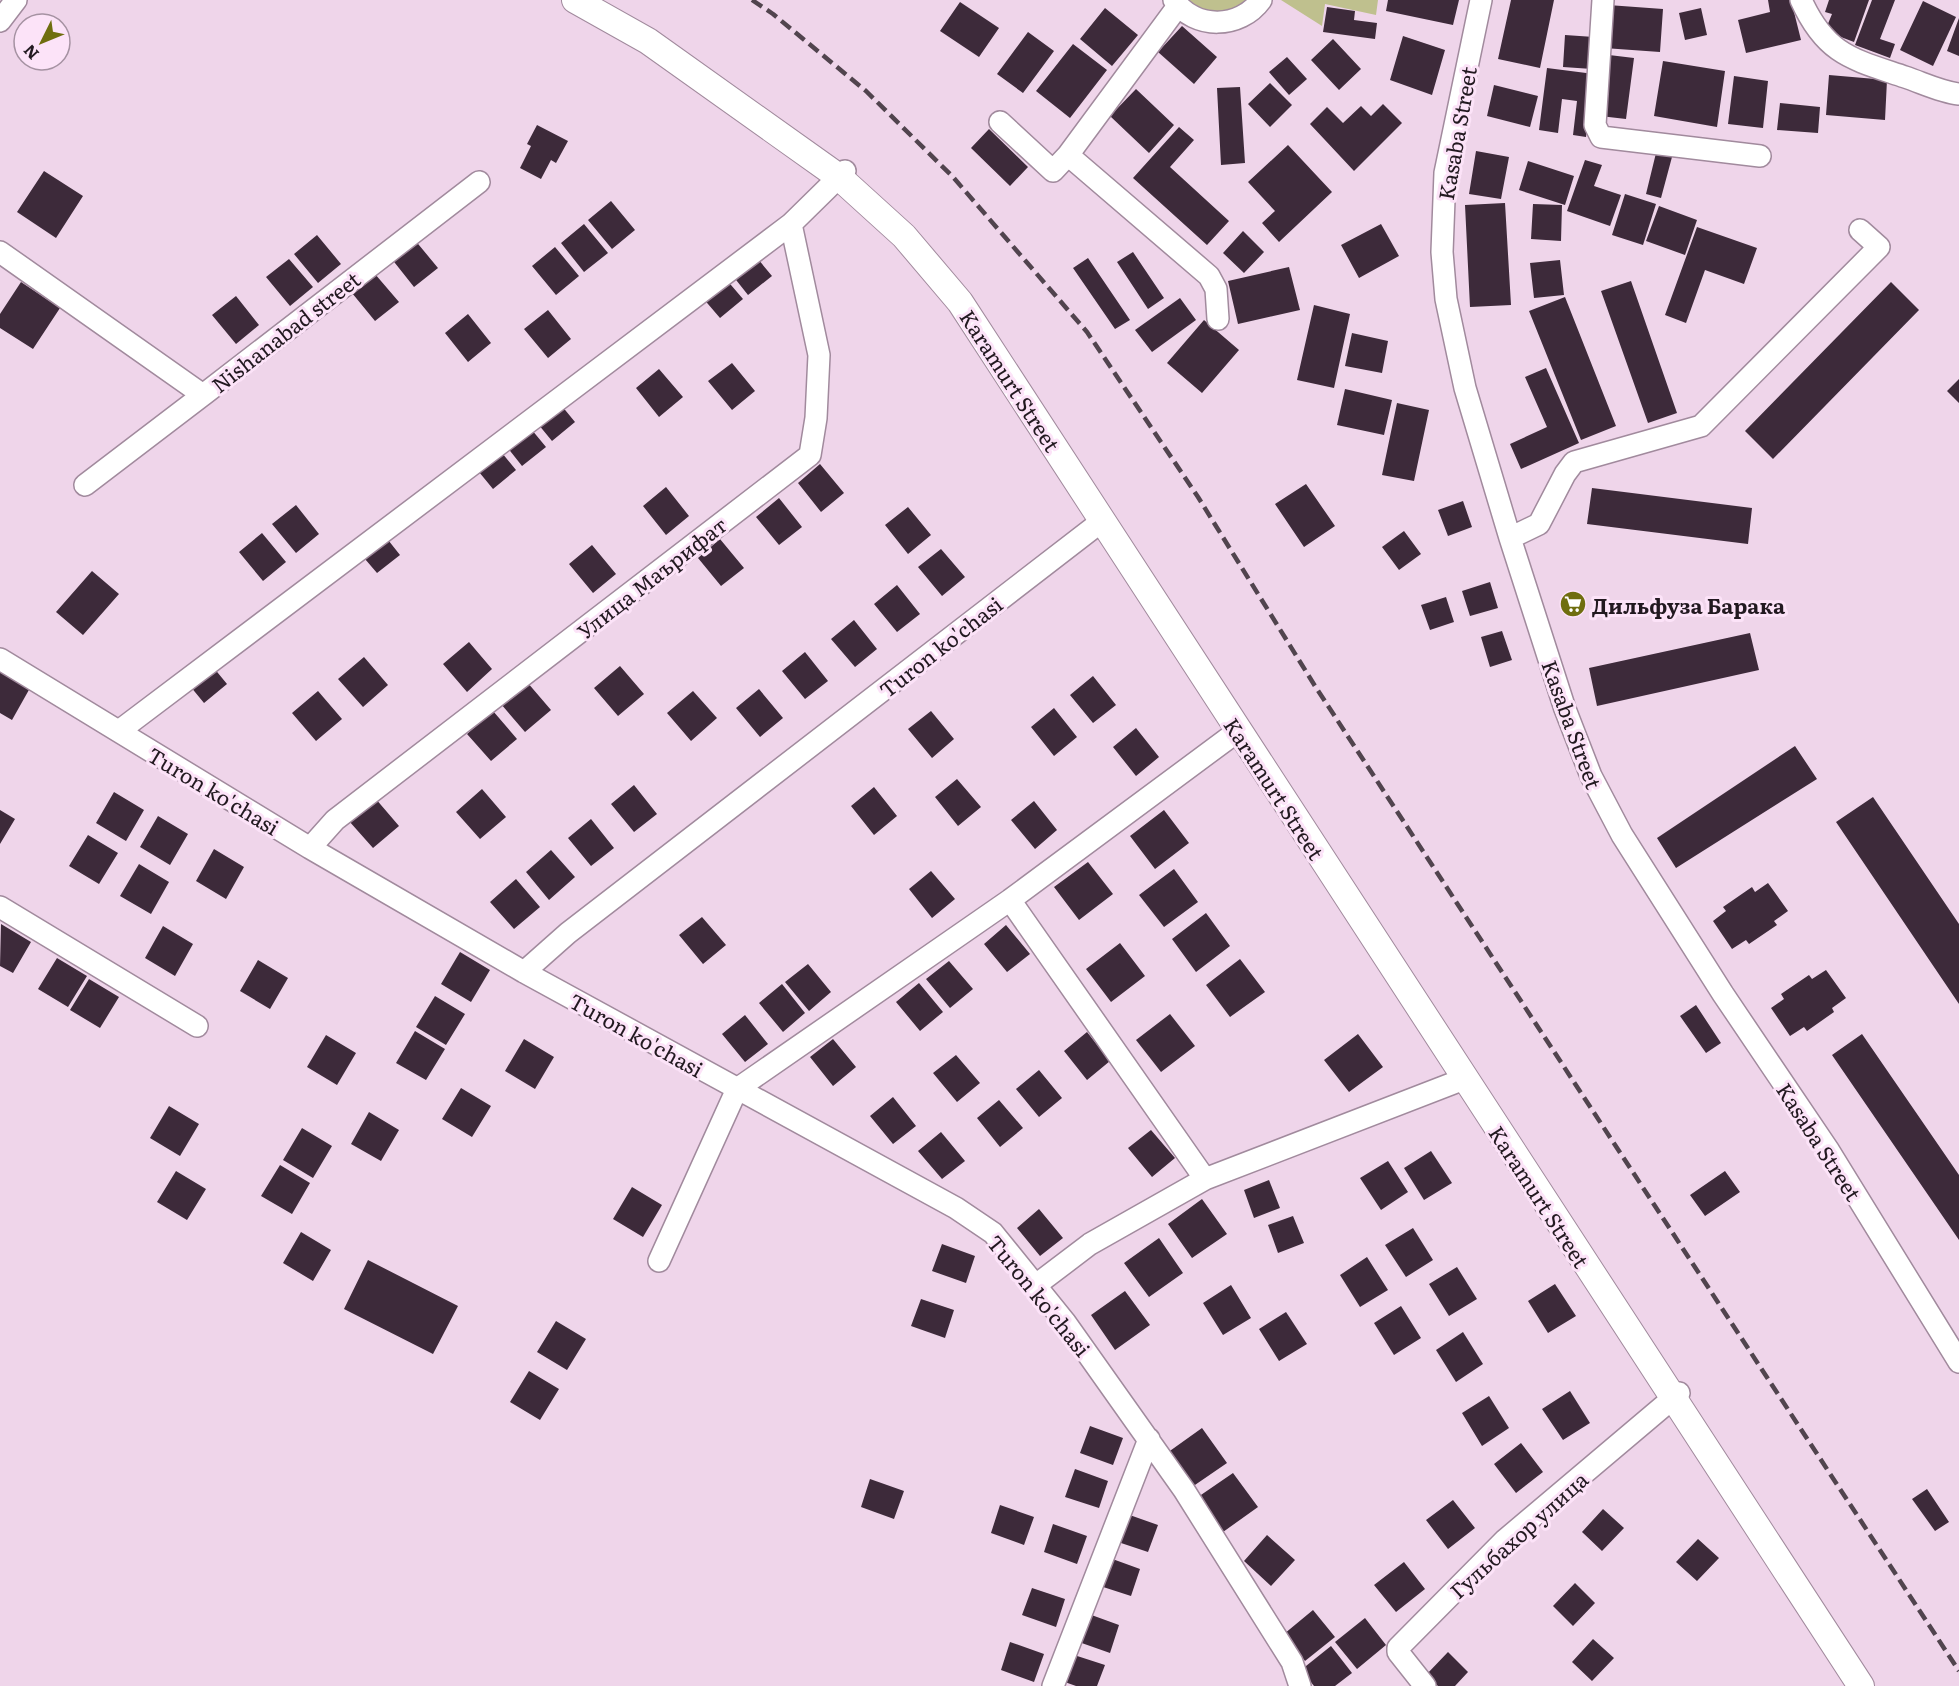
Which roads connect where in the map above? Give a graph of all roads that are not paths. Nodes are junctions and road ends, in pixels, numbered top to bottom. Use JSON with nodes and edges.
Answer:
{"nodes":[{"id":1,"x":16,"y":0,"type":"edge"},
{"id":2,"x":575,"y":0,"type":"edge"},
{"id":3,"x":593,"y":0,"type":"edge"},
{"id":4,"x":1261,"y":0,"type":"edge"},
{"id":5,"x":1481,"y":0,"type":"edge"},
{"id":6,"x":1603,"y":0,"type":"edge"},
{"id":7,"x":1801,"y":0,"type":"edge"},
{"id":8,"x":1176,"y":3,"type":"edge"},
{"id":9,"x":0,"y":21,"type":"edge"},
{"id":10,"x":1959,"y":94,"type":"edge"},
{"id":11,"x":1000,"y":122,"type":"dead end"},
{"id":12,"x":1068,"y":155,"type":"junction"},
{"id":13,"x":1760,"y":156,"type":"dead end"},
{"id":14,"x":842,"y":174,"type":"junction"},
{"id":15,"x":478,"y":182,"type":"dead end"},
{"id":16,"x":791,"y":224,"type":"junction"},
{"id":17,"x":1860,"y":230,"type":"dead end"},
{"id":18,"x":0,"y":252,"type":"edge"},
{"id":19,"x":1218,"y":318,"type":"dead end"},
{"id":20,"x":203,"y":395,"type":"junction"},
{"id":21,"x":85,"y":485,"type":"dead end"},
{"id":22,"x":1102,"y":521,"type":"junction"},
{"id":23,"x":1510,"y":538,"type":"junction"},
{"id":24,"x":0,"y":659,"type":"edge"},
{"id":25,"x":1238,"y":731,"type":"junction"},
{"id":26,"x":119,"y":732,"type":"junction"},
{"id":27,"x":310,"y":848,"type":"junction"},
{"id":28,"x":1010,"y":900,"type":"junction"},
{"id":29,"x":0,"y":907,"type":"edge"},
{"id":30,"x":524,"y":972,"type":"junction"},
{"id":31,"x":197,"y":1026,"type":"dead end"},
{"id":32,"x":1464,"y":1079,"type":"junction"},
{"id":33,"x":737,"y":1089,"type":"junction"},
{"id":34,"x":1205,"y":1179,"type":"junction"},
{"id":35,"x":659,"y":1261,"type":"dead end"},
{"id":36,"x":1036,"y":1285,"type":"junction"},
{"id":37,"x":1959,"y":1362,"type":"edge"},
{"id":38,"x":1676,"y":1396,"type":"junction"},
{"id":39,"x":1149,"y":1439,"type":"junction"},
{"id":40,"x":1053,"y":1686,"type":"edge"},
{"id":41,"x":1300,"y":1686,"type":"edge"},
{"id":42,"x":1425,"y":1686,"type":"edge"},
{"id":43,"x":1861,"y":1686,"type":"edge"},
{"id":44,"x":1873,"y":1686,"type":"edge"}],
"edges":[{"from":1,"to":9,"type":"street"},
{"from":2,"to":14,"type":"main road","name":"Karamurt Street"},
{"from":3,"to":14,"type":"main road","name":"Karamurt Street"},
{"from":4,"to":8,"type":"street"},
{"from":5,"to":23,"type":"street","name":"Kasaba Street"},
{"from":6,"to":13,"type":"street"},
{"from":7,"to":10,"type":"street"},
{"from":8,"to":12,"type":"street"},
{"from":11,"to":12,"type":"street"},
{"from":12,"to":19,"type":"street"},
{"from":14,"to":16,"type":"street"},
{"from":14,"to":22,"type":"main road","name":"Karamurt Street"},
{"from":14,"to":38,"type":"main road","name":"Karamurt Street"},
{"from":15,"to":20,"type":"street","name":"Nishanabad street"},
{"from":16,"to":26,"type":"street"},
{"from":16,"to":27,"type":"street","name":"Улица Маърифат"},
{"from":17,"to":23,"type":"street"},
{"from":18,"to":20,"type":"street","name":"Nishanabad street"},
{"from":20,"to":21,"type":"street"},
{"from":22,"to":25,"type":"main road","name":"Karamurt Street"},
{"from":22,"to":30,"type":"street","name":"Turon ko'chasi"},
{"from":23,"to":37,"type":"street","name":"Kasaba Street"},
{"from":24,"to":26,"type":"street","name":"Turon ko'chasi"},
{"from":25,"to":28,"type":"street"},
{"from":25,"to":32,"type":"main road","name":"Karamurt Street"},
{"from":26,"to":27,"type":"street","name":"Turon ko'chasi"},
{"from":27,"to":30,"type":"street","name":"Turon ko'chasi"},
{"from":28,"to":33,"type":"street"},
{"from":28,"to":34,"type":"street"},
{"from":29,"to":31,"type":"street"},
{"from":30,"to":33,"type":"street","name":"Turon ko'chasi"},
{"from":32,"to":34,"type":"street"},
{"from":32,"to":38,"type":"main road","name":"Karamurt Street"},
{"from":33,"to":35,"type":"street"},
{"from":33,"to":36,"type":"street","name":"Turon ko'chasi"},
{"from":34,"to":36,"type":"street"},
{"from":36,"to":39,"type":"street","name":"Turon ko'chasi"},
{"from":38,"to":42,"type":"street","name":"Гульбахор улица"},
{"from":38,"to":43,"type":"main road","name":"Karamurt Street"},
{"from":38,"to":44,"type":"main road","name":"Karamurt Street"},
{"from":39,"to":40,"type":"street"},
{"from":39,"to":41,"type":"street","name":"Turon ko'chasi"}]}
